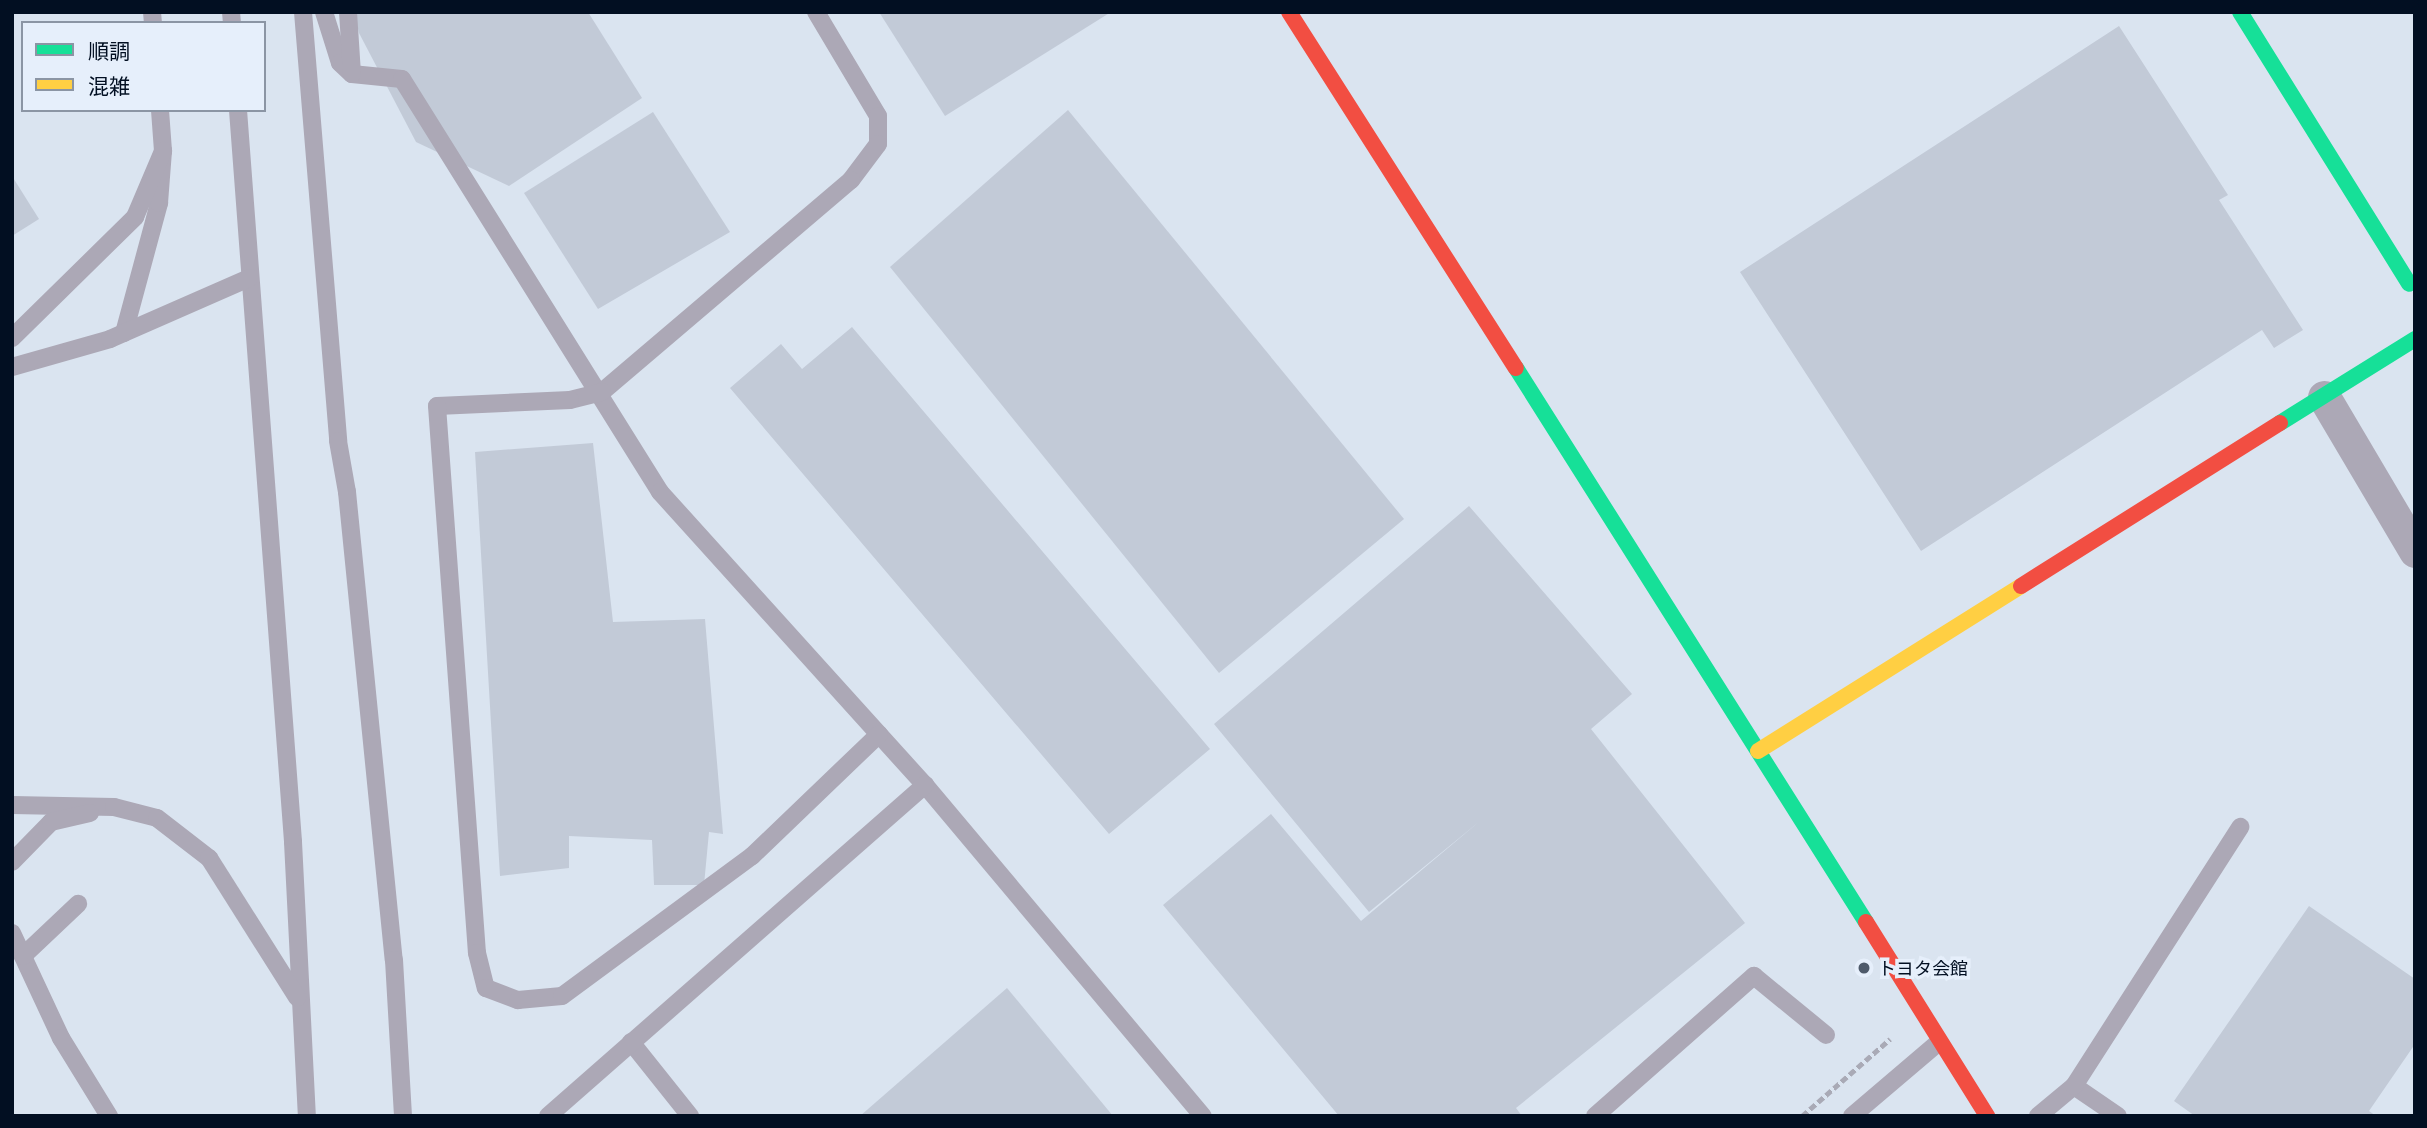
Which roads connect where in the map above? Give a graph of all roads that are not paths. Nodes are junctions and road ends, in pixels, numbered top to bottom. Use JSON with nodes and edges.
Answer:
{"nodes":[{"id":1,"x":303,"y":12,"type":"edge"},
{"id":2,"x":324,"y":12,"type":"edge"},
{"id":3,"x":348,"y":12,"type":"edge"},
{"id":4,"x":816,"y":12,"type":"edge"},
{"id":5,"x":1289,"y":12,"type":"edge"},
{"id":6,"x":2240,"y":12,"type":"edge"},
{"id":7,"x":352,"y":74,"type":"junction"},
{"id":8,"x":160,"y":112,"type":"edge"},
{"id":9,"x":238,"y":112,"type":"edge"},
{"id":10,"x":163,"y":151,"type":"junction"},
{"id":11,"x":249,"y":278,"type":"junction"},
{"id":12,"x":2409,"y":284,"type":"dead end"},
{"id":13,"x":124,"y":333,"type":"junction"},
{"id":14,"x":12,"y":338,"type":"edge"},
{"id":15,"x":2415,"y":339,"type":"edge"},
{"id":16,"x":12,"y":367,"type":"edge"},
{"id":17,"x":602,"y":392,"type":"junction"},
{"id":18,"x":2324,"y":397,"type":"junction"},
{"id":19,"x":2415,"y":551,"type":"edge"},
{"id":20,"x":879,"y":734,"type":"junction"},
{"id":21,"x":1758,"y":751,"type":"junction"},
{"id":22,"x":926,"y":785,"type":"junction"},
{"id":23,"x":12,"y":805,"type":"edge"},
{"id":24,"x":114,"y":807,"type":"junction"},
{"id":25,"x":2240,"y":827,"type":"dead end"},
{"id":26,"x":12,"y":862,"type":"edge"},
{"id":27,"x":78,"y":904,"type":"dead end"},
{"id":28,"x":12,"y":933,"type":"edge"},
{"id":29,"x":23,"y":956,"type":"junction"},
{"id":30,"x":299,"y":1000,"type":"junction"},
{"id":31,"x":1826,"y":1035,"type":"dead end"},
{"id":32,"x":631,"y":1042,"type":"junction"},
{"id":33,"x":1939,"y":1042,"type":"junction"},
{"id":34,"x":2074,"y":1086,"type":"junction"},
{"id":35,"x":109,"y":1116,"type":"edge"},
{"id":36,"x":307,"y":1116,"type":"edge"},
{"id":37,"x":403,"y":1116,"type":"edge"},
{"id":38,"x":548,"y":1116,"type":"edge"},
{"id":39,"x":690,"y":1116,"type":"edge"},
{"id":40,"x":1203,"y":1116,"type":"edge"},
{"id":41,"x":1595,"y":1116,"type":"edge"},
{"id":42,"x":1852,"y":1116,"type":"edge"},
{"id":43,"x":1987,"y":1116,"type":"edge"},
{"id":44,"x":2038,"y":1116,"type":"edge"},
{"id":45,"x":2118,"y":1116,"type":"edge"}],
"edges":[{"from":1,"to":37,"type":"lane"},
{"from":2,"to":7,"type":"lane"},
{"from":3,"to":7,"type":"lane"},
{"from":4,"to":17,"type":"lane"},
{"from":5,"to":21,"type":"street"},
{"from":6,"to":12,"type":"street"},
{"from":7,"to":17,"type":"lane"},
{"from":8,"to":10,"type":"lane"},
{"from":9,"to":11,"type":"lane"},
{"from":10,"to":13,"type":"lane"},
{"from":10,"to":14,"type":"lane"},
{"from":11,"to":13,"type":"lane"},
{"from":11,"to":30,"type":"lane"},
{"from":13,"to":16,"type":"lane"},
{"from":15,"to":18,"type":"street"},
{"from":17,"to":20,"type":"lane"},
{"from":17,"to":20,"type":"lane"},
{"from":18,"to":19,"type":"street"},
{"from":18,"to":21,"type":"street"},
{"from":20,"to":22,"type":"lane"},
{"from":21,"to":33,"type":"street"},
{"from":22,"to":32,"type":"lane"},
{"from":22,"to":40,"type":"lane"},
{"from":23,"to":24,"type":"lane"},
{"from":24,"to":26,"type":"lane"},
{"from":24,"to":30,"type":"lane"},
{"from":25,"to":34,"type":"lane"},
{"from":27,"to":29,"type":"lane"},
{"from":28,"to":29,"type":"lane"},
{"from":29,"to":35,"type":"lane"},
{"from":30,"to":36,"type":"lane"},
{"from":31,"to":41,"type":"lane"},
{"from":32,"to":38,"type":"lane"},
{"from":32,"to":39,"type":"lane"},
{"from":33,"to":42,"type":"lane"},
{"from":33,"to":43,"type":"street"},
{"from":34,"to":44,"type":"lane"},
{"from":34,"to":45,"type":"lane"}]}
